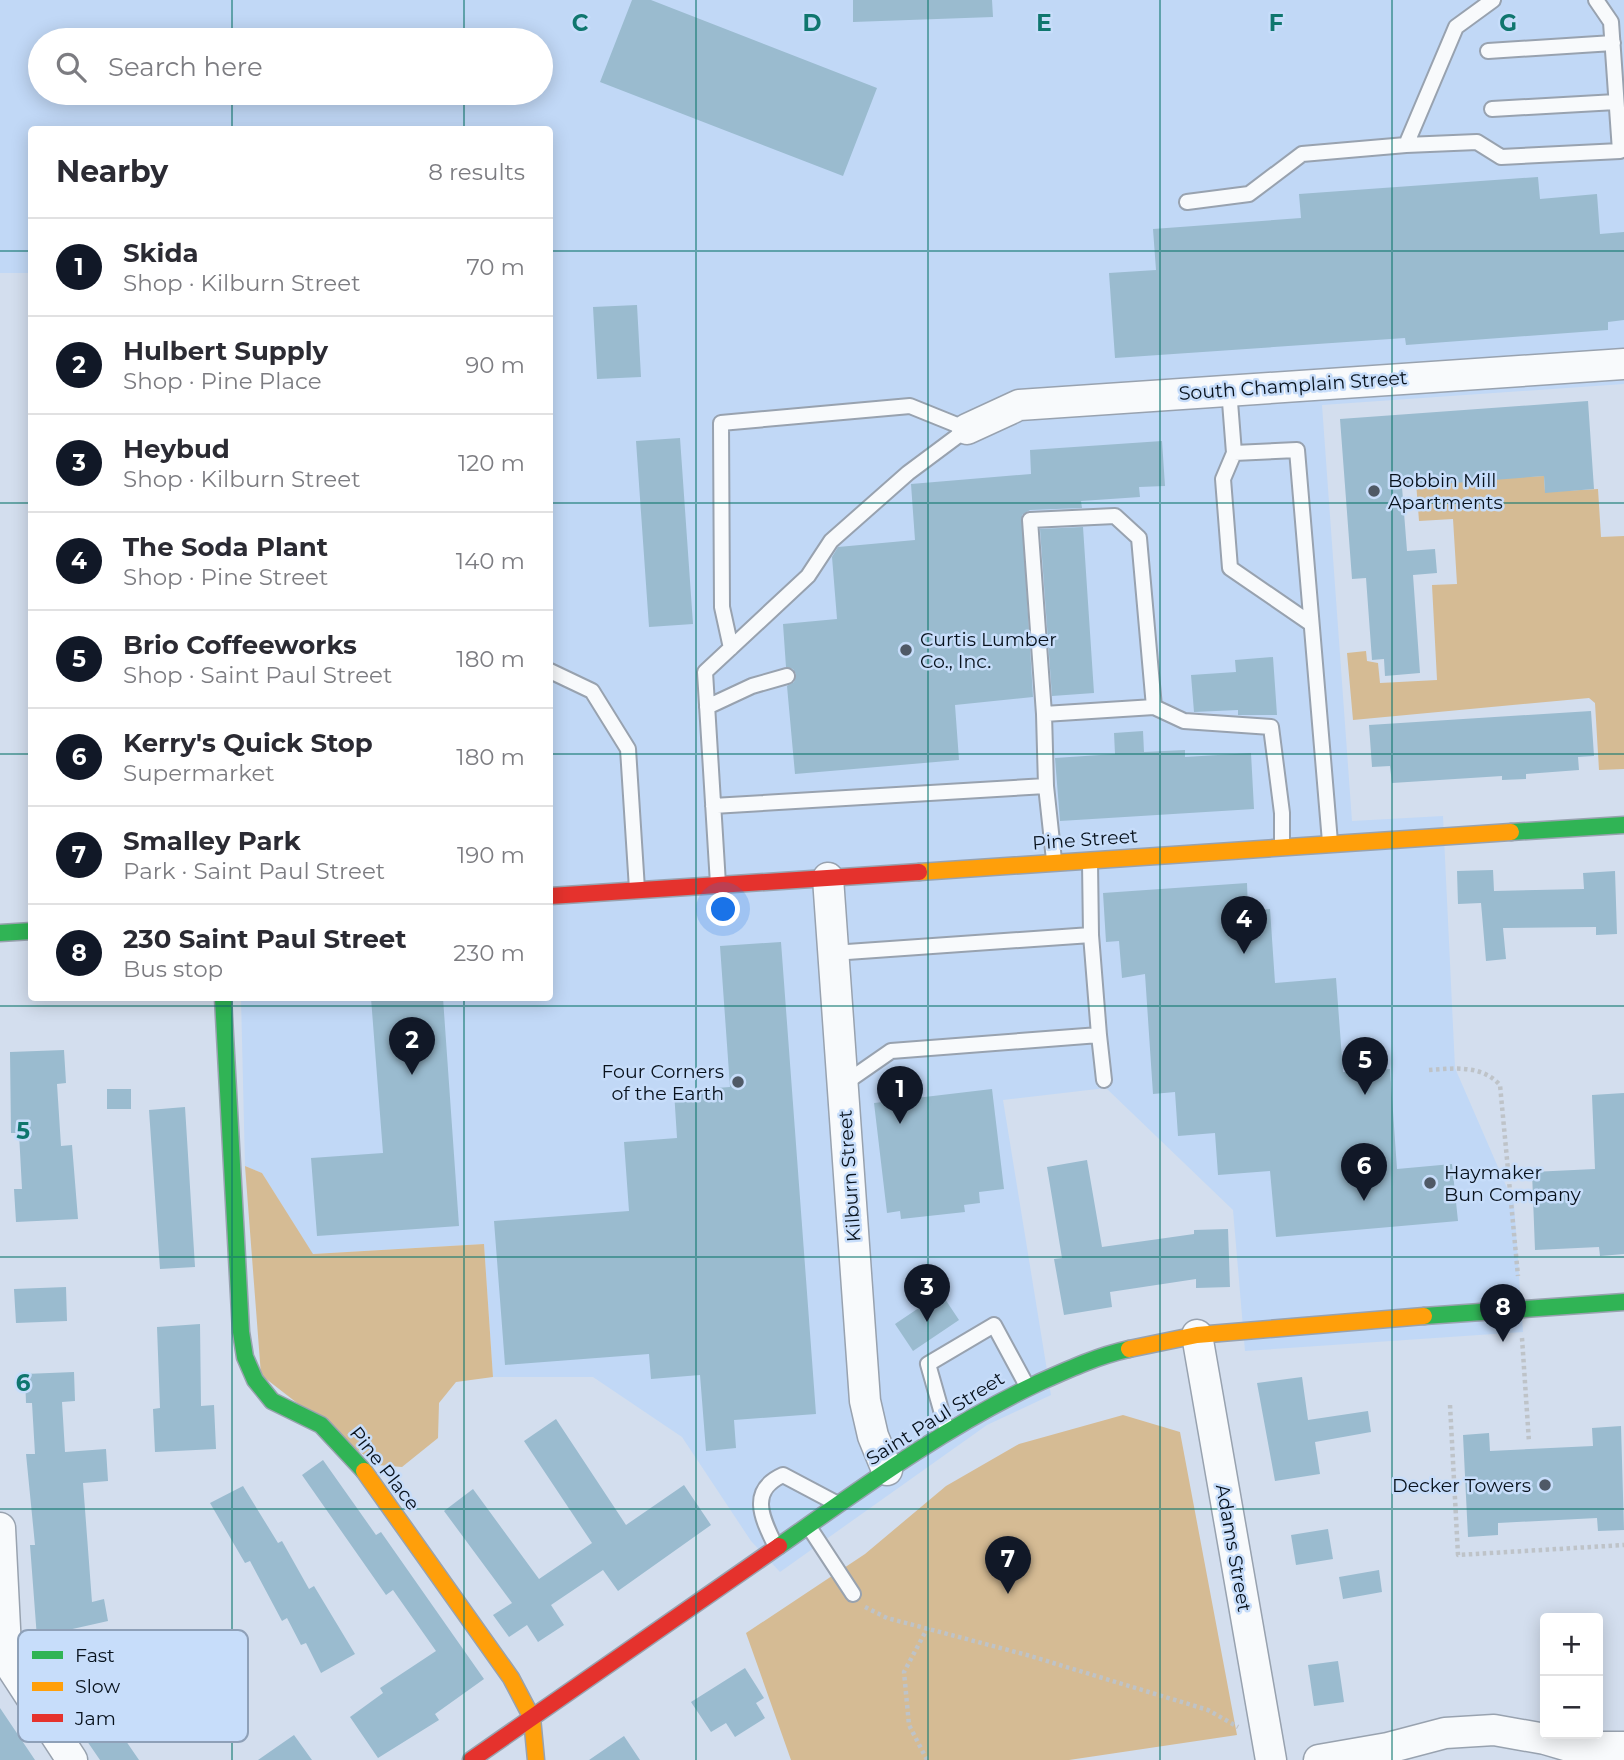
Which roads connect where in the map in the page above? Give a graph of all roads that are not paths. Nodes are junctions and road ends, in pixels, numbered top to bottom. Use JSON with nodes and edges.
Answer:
{"nodes":[{"id":1,"x":1493,"y":0,"type":"edge"},
{"id":2,"x":1596,"y":0,"type":"edge"},
{"id":3,"x":1613,"y":43,"type":"junction"},
{"id":4,"x":1488,"y":51,"type":"dead end"},
{"id":5,"x":1616,"y":102,"type":"junction"},
{"id":6,"x":1492,"y":109,"type":"dead end"},
{"id":7,"x":1406,"y":145,"type":"junction"},
{"id":8,"x":1622,"y":158,"type":"edge"},
{"id":9,"x":1187,"y":202,"type":"dead end"},
{"id":10,"x":1624,"y":364,"type":"edge"},
{"id":11,"x":1230,"y":389,"type":"junction"},
{"id":12,"x":967,"y":429,"type":"junction"},
{"id":13,"x":1234,"y":453,"type":"junction"},
{"id":14,"x":1310,"y":623,"type":"junction"},
{"id":15,"x":731,"y":648,"type":"junction"},
{"id":16,"x":553,"y":672,"type":"edge"},
{"id":17,"x":787,"y":676,"type":"dead end"},
{"id":18,"x":707,"y":707,"type":"junction"},
{"id":19,"x":1154,"y":707,"type":"junction"},
{"id":20,"x":1044,"y":715,"type":"junction"},
{"id":21,"x":1046,"y":786,"type":"junction"},
{"id":22,"x":713,"y":806,"type":"junction"},
{"id":23,"x":1624,"y":825,"type":"edge"},
{"id":24,"x":1330,"y":843,"type":"junction"},
{"id":25,"x":1282,"y":847,"type":"junction"},
{"id":26,"x":1091,"y":860,"type":"junction"},
{"id":27,"x":1054,"y":863,"type":"junction"},
{"id":28,"x":828,"y":878,"type":"junction"},
{"id":29,"x":718,"y":886,"type":"junction"},
{"id":30,"x":637,"y":891,"type":"junction"},
{"id":31,"x":553,"y":896,"type":"edge"},
{"id":32,"x":28,"y":930,"type":"edge"},
{"id":33,"x":0,"y":933,"type":"edge"},
{"id":34,"x":1091,"y":935,"type":"junction"},
{"id":35,"x":833,"y":953,"type":"junction"},
{"id":36,"x":223,"y":1001,"type":"edge"},
{"id":37,"x":1099,"y":1035,"type":"junction"},
{"id":38,"x":1104,"y":1080,"type":"dead end"},
{"id":39,"x":842,"y":1085,"type":"junction"},
{"id":40,"x":1624,"y":1302,"type":"edge"},
{"id":41,"x":1197,"y":1335,"type":"junction"},
{"id":42,"x":1027,"y":1386,"type":"junction"},
{"id":43,"x":947,"y":1432,"type":"junction"},
{"id":44,"x":887,"y":1470,"type":"junction"},
{"id":45,"x":839,"y":1505,"type":"junction"},
{"id":46,"x":808,"y":1526,"type":"junction"},
{"id":47,"x":0,"y":1528,"type":"edge"},
{"id":48,"x":776,"y":1548,"type":"junction"},
{"id":49,"x":853,"y":1594,"type":"road end"},
{"id":50,"x":18,"y":1677,"type":"edge"},
{"id":51,"x":532,"y":1718,"type":"junction"},
{"id":52,"x":60,"y":1742,"type":"edge"},
{"id":53,"x":1624,"y":1747,"type":"edge"},
{"id":54,"x":72,"y":1760,"type":"edge"},
{"id":55,"x":471,"y":1760,"type":"edge"},
{"id":56,"x":536,"y":1760,"type":"edge"},
{"id":57,"x":1271,"y":1760,"type":"edge"},
{"id":58,"x":1319,"y":1760,"type":"edge"}],
"edges":[{"from":1,"to":7,"type":"lane"},
{"from":2,"to":3,"type":"lane"},
{"from":3,"to":4,"type":"lane"},
{"from":3,"to":5,"type":"lane"},
{"from":5,"to":6,"type":"lane"},
{"from":5,"to":8,"type":"lane"},
{"from":7,"to":8,"type":"lane"},
{"from":7,"to":9,"type":"lane"},
{"from":10,"to":11,"type":"street","name":"South Champlain Street"},
{"from":11,"to":12,"type":"street","name":"South Champlain Street"},
{"from":11,"to":13,"type":"lane"},
{"from":12,"to":15,"type":"lane"},
{"from":12,"to":15,"type":"lane"},
{"from":13,"to":14,"type":"lane"},
{"from":13,"to":14,"type":"lane"},
{"from":14,"to":24,"type":"lane"},
{"from":15,"to":18,"type":"lane"},
{"from":16,"to":30,"type":"lane"},
{"from":17,"to":18,"type":"lane"},
{"from":18,"to":22,"type":"lane"},
{"from":19,"to":20,"type":"lane"},
{"from":19,"to":20,"type":"lane"},
{"from":19,"to":25,"type":"lane"},
{"from":20,"to":21,"type":"lane"},
{"from":21,"to":22,"type":"lane"},
{"from":21,"to":27,"type":"lane"},
{"from":22,"to":29,"type":"lane"},
{"from":23,"to":24,"type":"street","name":"Pine Street"},
{"from":24,"to":25,"type":"street","name":"Pine Street"},
{"from":25,"to":26,"type":"street","name":"Pine Street"},
{"from":26,"to":27,"type":"street","name":"Pine Street"},
{"from":26,"to":34,"type":"lane"},
{"from":27,"to":28,"type":"street","name":"Pine Street"},
{"from":28,"to":29,"type":"street","name":"Pine Street"},
{"from":28,"to":35,"type":"street","name":"Kilburn Street"},
{"from":29,"to":30,"type":"street","name":"Pine Street"},
{"from":30,"to":31,"type":"street","name":"Pine Street"},
{"from":32,"to":33,"type":"street"},
{"from":34,"to":35,"type":"lane"},
{"from":34,"to":37,"type":"lane"},
{"from":35,"to":39,"type":"street","name":"Kilburn Street"},
{"from":36,"to":51,"type":"street","name":"Pine Place"},
{"from":37,"to":38,"type":"lane"},
{"from":37,"to":39,"type":"lane"},
{"from":39,"to":44,"type":"street","name":"Kilburn Street"},
{"from":40,"to":41,"type":"street","name":"Saint Paul Street"},
{"from":41,"to":42,"type":"street","name":"Saint Paul Street"},
{"from":41,"to":57,"type":"street","name":"Adams Street"},
{"from":42,"to":43,"type":"street","name":"Saint Paul Street"},
{"from":42,"to":43,"type":"lane"},
{"from":43,"to":44,"type":"street","name":"Saint Paul Street"},
{"from":44,"to":45,"type":"street","name":"Saint Paul Street"},
{"from":45,"to":46,"type":"street","name":"Saint Paul Street"},
{"from":45,"to":48,"type":"lane"},
{"from":46,"to":48,"type":"street","name":"Saint Paul Street"},
{"from":46,"to":49,"type":"lane"},
{"from":47,"to":50,"type":"street"},
{"from":48,"to":51,"type":"street","name":"Saint Paul Street"},
{"from":51,"to":55,"type":"street","name":"Saint Paul Street"},
{"from":51,"to":56,"type":"street"},
{"from":52,"to":54,"type":"street"},
{"from":53,"to":58,"type":"street"}]}
